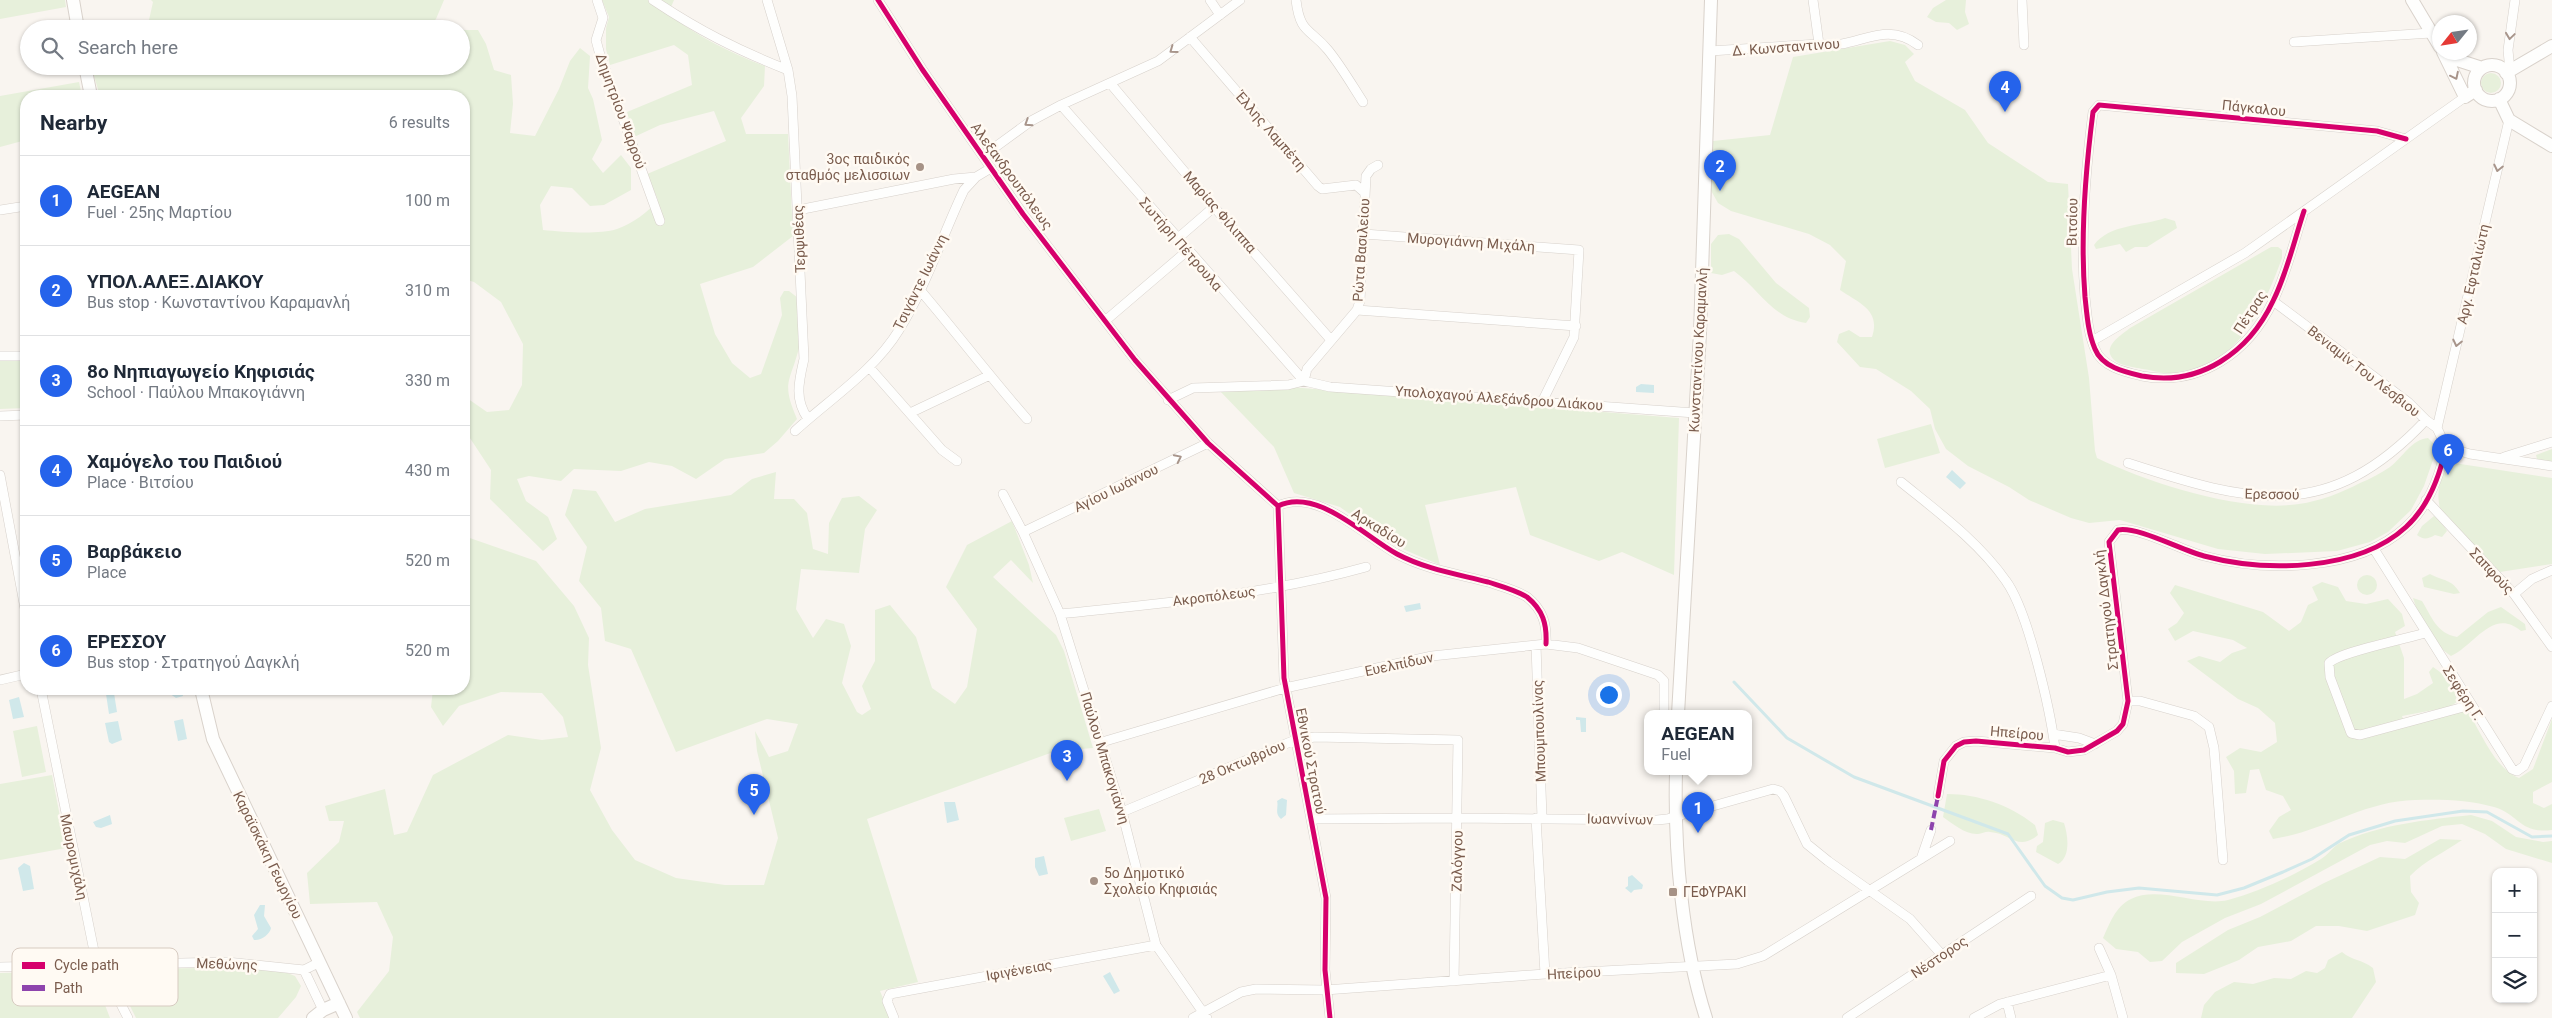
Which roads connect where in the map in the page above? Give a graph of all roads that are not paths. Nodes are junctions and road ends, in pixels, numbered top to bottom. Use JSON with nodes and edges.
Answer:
{"nodes":[{"id":1,"x":73,"y":0,"type":"edge"},
{"id":2,"x":596,"y":0,"type":"edge"},
{"id":3,"x":653,"y":0,"type":"edge"},
{"id":4,"x":768,"y":0,"type":"edge"},
{"id":5,"x":878,"y":0,"type":"edge"},
{"id":6,"x":1210,"y":0,"type":"edge"},
{"id":7,"x":1240,"y":0,"type":"edge"},
{"id":8,"x":1296,"y":0,"type":"edge"},
{"id":9,"x":1711,"y":0,"type":"edge"},
{"id":10,"x":1813,"y":0,"type":"edge"},
{"id":11,"x":2022,"y":0,"type":"edge"},
{"id":12,"x":2412,"y":0,"type":"edge"},
{"id":13,"x":2514,"y":0,"type":"edge"},
{"id":14,"x":1220,"y":15,"type":"junction"},
{"id":15,"x":76,"y":20,"type":"edge"},
{"id":16,"x":2431,"y":33,"type":"joint"},
{"id":17,"x":1190,"y":37,"type":"junction"},
{"id":18,"x":2294,"y":42,"type":"dead end"},
{"id":19,"x":1819,"y":44,"type":"junction"},
{"id":20,"x":1918,"y":45,"type":"dead end"},
{"id":21,"x":2024,"y":45,"type":"dead end"},
{"id":22,"x":2552,"y":46,"type":"edge"},
{"id":23,"x":1710,"y":51,"type":"junction"},
{"id":24,"x":2448,"y":60,"type":"edge"},
{"id":25,"x":2462,"y":60,"type":"edge"},
{"id":26,"x":2482,"y":68,"type":"junction"},
{"id":27,"x":788,"y":70,"type":"junction"},
{"id":28,"x":2508,"y":72,"type":"junction"},
{"id":29,"x":87,"y":75,"type":"edge"},
{"id":30,"x":1110,"y":82,"type":"junction"},
{"id":31,"x":90,"y":90,"type":"edge"},
{"id":32,"x":2470,"y":94,"type":"junction"},
{"id":33,"x":2499,"y":99,"type":"junction"},
{"id":34,"x":1363,"y":102,"type":"dead end"},
{"id":35,"x":1061,"y":105,"type":"junction"},
{"id":36,"x":2099,"y":105,"type":"joint"},
{"id":37,"x":2510,"y":120,"type":"junction"},
{"id":38,"x":2406,"y":139,"type":"junction"},
{"id":39,"x":2552,"y":146,"type":"edge"},
{"id":40,"x":983,"y":156,"type":"junction"},
{"id":41,"x":1378,"y":165,"type":"dead end"},
{"id":42,"x":991,"y":168,"type":"junction"},
{"id":43,"x":976,"y":177,"type":"junction"},
{"id":44,"x":1366,"y":192,"type":"junction"},
{"id":45,"x":20,"y":207,"type":"edge"},
{"id":46,"x":1214,"y":207,"type":"junction"},
{"id":47,"x":0,"y":210,"type":"edge"},
{"id":48,"x":798,"y":210,"type":"junction"},
{"id":49,"x":2304,"y":211,"type":"junction"},
{"id":50,"x":660,"y":221,"type":"dead end"},
{"id":51,"x":1364,"y":234,"type":"junction"},
{"id":52,"x":1177,"y":238,"type":"junction"},
{"id":53,"x":1188,"y":251,"type":"junction"},
{"id":54,"x":920,"y":290,"type":"junction"},
{"id":55,"x":2273,"y":301,"type":"junction"},
{"id":56,"x":1357,"y":310,"type":"junction"},
{"id":57,"x":1105,"y":321,"type":"junction"},
{"id":58,"x":1576,"y":326,"type":"junction"},
{"id":59,"x":1331,"y":340,"type":"junction"},
{"id":60,"x":2092,"y":341,"type":"junction"},
{"id":61,"x":0,"y":356,"type":"edge"},
{"id":62,"x":20,"y":356,"type":"edge"},
{"id":63,"x":869,"y":367,"type":"junction"},
{"id":64,"x":990,"y":376,"type":"junction"},
{"id":65,"x":1304,"y":381,"type":"junction"},
{"id":66,"x":1168,"y":400,"type":"junction"},
{"id":67,"x":1543,"y":400,"type":"junction"},
{"id":68,"x":1695,"y":412,"type":"junction"},
{"id":69,"x":910,"y":413,"type":"junction"},
{"id":70,"x":20,"y":415,"type":"edge"},
{"id":71,"x":1,"y":416,"type":"edge"},
{"id":72,"x":808,"y":419,"type":"junction"},
{"id":73,"x":1027,"y":419,"type":"dead end"},
{"id":74,"x":2426,"y":420,"type":"junction"},
{"id":75,"x":2438,"y":428,"type":"junction"},
{"id":76,"x":795,"y":431,"type":"dead end"},
{"id":77,"x":2552,"y":442,"type":"edge"},
{"id":78,"x":1208,"y":443,"type":"junction"},
{"id":79,"x":2446,"y":447,"type":"junction"},
{"id":80,"x":2499,"y":458,"type":"junction"},
{"id":81,"x":957,"y":461,"type":"dead end"},
{"id":82,"x":2128,"y":463,"type":"dead end"},
{"id":83,"x":2552,"y":466,"type":"edge"},
{"id":84,"x":0,"y":475,"type":"edge"},
{"id":85,"x":1901,"y":482,"type":"dead end"},
{"id":86,"x":1003,"y":494,"type":"dead end"},
{"id":87,"x":2426,"y":500,"type":"junction"},
{"id":88,"x":1278,"y":506,"type":"junction"},
{"id":89,"x":1023,"y":532,"type":"junction"},
{"id":90,"x":2374,"y":549,"type":"junction"},
{"id":91,"x":1366,"y":567,"type":"dead end"},
{"id":92,"x":2552,"y":570,"type":"edge"},
{"id":93,"x":20,"y":582,"type":"edge"},
{"id":94,"x":1279,"y":588,"type":"junction"},
{"id":95,"x":2514,"y":594,"type":"junction"},
{"id":96,"x":1060,"y":614,"type":"junction"},
{"id":97,"x":2425,"y":633,"type":"junction"},
{"id":98,"x":1541,"y":644,"type":"junction"},
{"id":99,"x":2552,"y":647,"type":"edge"},
{"id":100,"x":20,"y":675,"type":"edge"},
{"id":101,"x":0,"y":680,"type":"edge"},
{"id":102,"x":1285,"y":688,"type":"junction"},
{"id":103,"x":42,"y":695,"type":"edge"},
{"id":104,"x":202,"y":695,"type":"edge"},
{"id":105,"x":2128,"y":701,"type":"junction"},
{"id":106,"x":2471,"y":705,"type":"junction"},
{"id":107,"x":2552,"y":706,"type":"edge"},
{"id":108,"x":1664,"y":710,"type":"edge"},
{"id":109,"x":1678,"y":710,"type":"edge"},
{"id":110,"x":2123,"y":724,"type":"joint"},
{"id":111,"x":2053,"y":734,"type":"junction"},
{"id":112,"x":1295,"y":740,"type":"junction"},
{"id":113,"x":1458,"y":740,"type":"joint"},
{"id":114,"x":1102,"y":742,"type":"junction"},
{"id":115,"x":2096,"y":744,"type":"junction"},
{"id":116,"x":2055,"y":748,"type":"junction"},
{"id":117,"x":1673,"y":775,"type":"edge"},
{"id":118,"x":1676,"y":775,"type":"edge"},
{"id":119,"x":1676,"y":785,"type":"junction"},
{"id":120,"x":1938,"y":796,"type":"dead end"},
{"id":121,"x":1122,"y":812,"type":"junction"},
{"id":122,"x":1676,"y":816,"type":"junction"},
{"id":123,"x":1458,"y":818,"type":"junction"},
{"id":124,"x":1539,"y":818,"type":"junction"},
{"id":125,"x":1311,"y":819,"type":"junction"},
{"id":126,"x":1931,"y":830,"type":"dead end"},
{"id":127,"x":1950,"y":841,"type":"dead end"},
{"id":128,"x":1921,"y":859,"type":"junction"},
{"id":129,"x":2223,"y":860,"type":"dead end"},
{"id":130,"x":1868,"y":890,"type":"junction"},
{"id":131,"x":2030,"y":896,"type":"dead end"},
{"id":132,"x":1156,"y":945,"type":"junction"},
{"id":133,"x":95,"y":948,"type":"edge"},
{"id":134,"x":2099,"y":948,"type":"dead end"},
{"id":135,"x":1942,"y":955,"type":"junction"},
{"id":136,"x":320,"y":962,"type":"junction"},
{"id":137,"x":178,"y":963,"type":"edge"},
{"id":138,"x":1691,"y":966,"type":"junction"},
{"id":139,"x":304,"y":970,"type":"junction"},
{"id":140,"x":1545,"y":974,"type":"junction"},
{"id":141,"x":2111,"y":975,"type":"junction"},
{"id":142,"x":1454,"y":981,"type":"junction"},
{"id":143,"x":1325,"y":990,"type":"junction"},
{"id":144,"x":2007,"y":1002,"type":"junction"},
{"id":145,"x":339,"y":1003,"type":"junction"},
{"id":146,"x":122,"y":1006,"type":"edge"},
{"id":147,"x":318,"y":1014,"type":"edge"},
{"id":148,"x":1205,"y":1015,"type":"edge"},
{"id":149,"x":128,"y":1018,"type":"edge"},
{"id":150,"x":346,"y":1018,"type":"edge"},
{"id":151,"x":894,"y":1018,"type":"edge"},
{"id":152,"x":1193,"y":1018,"type":"edge"},
{"id":153,"x":1330,"y":1018,"type":"edge"},
{"id":154,"x":1706,"y":1018,"type":"edge"},
{"id":155,"x":1847,"y":1018,"type":"edge"},
{"id":156,"x":1974,"y":1018,"type":"edge"},
{"id":157,"x":2010,"y":1018,"type":"edge"},
{"id":158,"x":2123,"y":1018,"type":"edge"}],
"edges":[{"from":1,"to":15,"type":"main road"},
{"from":2,"to":50,"type":"street","name":"Δημητρίου Ψαρρού"},
{"from":3,"to":27,"type":"street"},
{"from":4,"to":27,"type":"street","name":"Τερψιθέας"},
{"from":5,"to":40,"type":"street","name":"Αλεξανδρουπόλεως"},
{"from":6,"to":14,"type":"street"},
{"from":7,"to":14,"type":"street"},
{"from":8,"to":34,"type":"street"},
{"from":9,"to":23,"type":"main road","name":"Κωνσταντίνου Καραμανλή"},
{"from":10,"to":19,"type":"street"},
{"from":11,"to":21,"type":"street"},
{"from":12,"to":16,"type":"main road"},
{"from":13,"to":28,"type":"street","one_way":true},
{"from":14,"to":17,"type":"street"},
{"from":16,"to":18,"type":"street"},
{"from":17,"to":30,"type":"street","one_way":true},
{"from":17,"to":44,"type":"street","name":"Έλλης Λαμπέτη"},
{"from":19,"to":20,"type":"street","name":"Δ. Κωνσταντινου"},
{"from":19,"to":23,"type":"street","name":"Δ. Κωνσταντινου"},
{"from":22,"to":28,"type":"main road"},
{"from":23,"to":68,"type":"main road","name":"Κωνσταντίνου Καραμανλή"},
{"from":24,"to":32,"type":"main road","one_way":true},
{"from":25,"to":26,"type":"main road"},
{"from":26,"to":28,"type":"main road"},
{"from":26,"to":32,"type":"main road"},
{"from":27,"to":48,"type":"street","name":"Τερψιθέας"},
{"from":28,"to":33,"type":"main road"},
{"from":29,"to":31,"type":"main road"},
{"from":30,"to":35,"type":"street"},
{"from":30,"to":46,"type":"street","name":"Μαρίας Φίλιππα"},
{"from":32,"to":33,"type":"main road"},
{"from":32,"to":38,"type":"street"},
{"from":33,"to":37,"type":"main road"},
{"from":35,"to":40,"type":"street","one_way":true},
{"from":35,"to":52,"type":"street","name":"Σωτήρη Πέτρουλα"},
{"from":36,"to":38,"type":"street","name":"Πάγκαλου"},
{"from":36,"to":60,"type":"street","name":"Βιτσίου"},
{"from":37,"to":39,"type":"main road"},
{"from":37,"to":75,"type":"street","name":"Αργ. Εφταλιώτη","one_way":true},
{"from":38,"to":49,"type":"street"},
{"from":40,"to":42,"type":"street","name":"Αλεξανδρουπόλεως"},
{"from":41,"to":44,"type":"street","name":"Ρώτα Βασιλείου"},
{"from":42,"to":43,"type":"street","name":"Τσιγάντε Ιωάννη"},
{"from":42,"to":57,"type":"street","name":"Αλεξανδρουπόλεως"},
{"from":43,"to":48,"type":"street"},
{"from":43,"to":54,"type":"street","name":"Τσιγάντε Ιωάννη"},
{"from":44,"to":51,"type":"street","name":"Ρώτα Βασιλείου"},
{"from":45,"to":47,"type":"street"},
{"from":46,"to":52,"type":"street"},
{"from":46,"to":59,"type":"street","name":"Μαρίας Φίλιππα"},
{"from":48,"to":72,"type":"street","name":"Τερψιθέας"},
{"from":49,"to":55,"type":"street","name":"Πέτρας"},
{"from":49,"to":60,"type":"street"},
{"from":51,"to":56,"type":"street","name":"Ρώτα Βασιλείου"},
{"from":51,"to":58,"type":"street","name":"Μυρογιάννη Μιχάλη"},
{"from":52,"to":53,"type":"street","name":"Σωτήρη Πέτρουλα"},
{"from":53,"to":57,"type":"street"},
{"from":53,"to":65,"type":"street","name":"Σωτήρη Πέτρουλα"},
{"from":54,"to":63,"type":"street","name":"Τσιγάντε Ιωάννη"},
{"from":54,"to":64,"type":"street"},
{"from":55,"to":60,"type":"street","name":"Πέτρας"},
{"from":55,"to":74,"type":"street","name":"Βενιαμίν Του Λέσβιου"},
{"from":56,"to":58,"type":"street"},
{"from":56,"to":59,"type":"street","name":"Ρώτα Βασιλείου"},
{"from":57,"to":66,"type":"street","name":"Αλεξανδρουπόλεως"},
{"from":58,"to":67,"type":"street"},
{"from":59,"to":65,"type":"street","name":"Ρώτα Βασιλείου"},
{"from":61,"to":62,"type":"street"},
{"from":63,"to":69,"type":"street"},
{"from":63,"to":72,"type":"street","name":"Τσιγάντε Ιωάννη"},
{"from":64,"to":69,"type":"street"},
{"from":64,"to":73,"type":"street"},
{"from":65,"to":66,"type":"street"},
{"from":65,"to":67,"type":"street","name":"Υπολοχαγού Αλεξάνδρου Διάκου"},
{"from":66,"to":78,"type":"street"},
{"from":67,"to":68,"type":"street","name":"Υπολοχαγού Αλεξάνδρου Διάκου"},
{"from":68,"to":109,"type":"main road","name":"Κωνσταντίνου Καραμανλή"},
{"from":69,"to":81,"type":"street"},
{"from":70,"to":71,"type":"street"},
{"from":72,"to":76,"type":"street","name":"Τσιγάντε Ιωάννη"},
{"from":74,"to":75,"type":"street","name":"Βενιαμίν Του Λέσβιου"},
{"from":74,"to":82,"type":"street","name":"Ερεσσού"},
{"from":75,"to":79,"type":"street"},
{"from":77,"to":80,"type":"street"},
{"from":78,"to":88,"type":"street"},
{"from":89,"to":78,"type":"street","name":"Αγίου Ιωάννου","one_way":true},
{"from":79,"to":80,"type":"street"},
{"from":79,"to":87,"type":"street","name":"Στρατηγού Δαγκλή"},
{"from":80,"to":83,"type":"street"},
{"from":84,"to":93,"type":"street"},
{"from":85,"to":111,"type":"street"},
{"from":86,"to":89,"type":"street","name":"Παύλου Μπακογιάννη"},
{"from":87,"to":90,"type":"street","name":"Στρατηγού Δαγκλή"},
{"from":87,"to":95,"type":"street","name":"Σαπφούς"},
{"from":88,"to":94,"type":"street","name":"Εθνικού Στρατού"},
{"from":88,"to":98,"type":"street","name":"Αρκαδίου"},
{"from":89,"to":96,"type":"street","name":"Παύλου Μπακογιάννη"},
{"from":90,"to":97,"type":"street","name":"Σεφέρη Γ."},
{"from":90,"to":105,"type":"street","name":"Στρατηγού Δαγκλή"},
{"from":91,"to":94,"type":"street","name":"Ακροπόλεως"},
{"from":92,"to":95,"type":"street"},
{"from":94,"to":96,"type":"street","name":"Ακροπόλεως"},
{"from":94,"to":102,"type":"street","name":"Εθνικού Στρατού"},
{"from":95,"to":99,"type":"street","name":"Σαπφούς"},
{"from":96,"to":114,"type":"street","name":"Παύλου Μπακογιάννη"},
{"from":97,"to":106,"type":"street","name":"Σεφέρη Γ."},
{"from":97,"to":106,"type":"street"},
{"from":98,"to":102,"type":"street","name":"Ευελπίδων"},
{"from":98,"to":108,"type":"street","name":"Ευελπίδων"},
{"from":98,"to":124,"type":"street","name":"Μπουμπουλίνας"},
{"from":100,"to":101,"type":"street"},
{"from":102,"to":112,"type":"street","name":"Εθνικού Στρατού"},
{"from":102,"to":114,"type":"street","name":"Ευελπίδων"},
{"from":103,"to":133,"type":"street","name":"Μαυρομιχάλη"},
{"from":104,"to":136,"type":"main road","name":"Καραϊσκάκη Γεωργίου"},
{"from":105,"to":110,"type":"street","name":"Στρατηγού Δαγκλή"},
{"from":105,"to":129,"type":"street"},
{"from":106,"to":107,"type":"street","name":"Σεφέρη Γ."},
{"from":110,"to":115,"type":"street","name":"Ηπείρου"},
{"from":111,"to":115,"type":"street"},
{"from":111,"to":116,"type":"street"},
{"from":112,"to":113,"type":"street","name":"28 Οκτωβρίου"},
{"from":112,"to":121,"type":"street","name":"28 Οκτωβρίου"},
{"from":112,"to":125,"type":"street","name":"Εθνικού Στρατού"},
{"from":113,"to":123,"type":"street","name":"Ζαλόγγου"},
{"from":114,"to":121,"type":"street","name":"Παύλου Μπακογιάννη"},
{"from":115,"to":116,"type":"street","name":"Ηπείρου"},
{"from":116,"to":120,"type":"street","name":"Ηπείρου"},
{"from":117,"to":119,"type":"street"},
{"from":118,"to":119,"type":"main road"},
{"from":119,"to":122,"type":"main road"},
{"from":121,"to":132,"type":"street","name":"Παύλου Μπακογιάννη"},
{"from":122,"to":124,"type":"street","name":"Ιωαννίνων"},
{"from":122,"to":130,"type":"street","name":"Ιωαννίνων"},
{"from":122,"to":138,"type":"main road"},
{"from":123,"to":124,"type":"street","name":"Ιωαννίνων"},
{"from":123,"to":125,"type":"street","name":"Ιωαννίνων"},
{"from":123,"to":142,"type":"street","name":"Ζαλόγγου"},
{"from":124,"to":140,"type":"street","name":"Μπουμπουλίνας"},
{"from":125,"to":143,"type":"street","name":"Εθνικού Στρατού"},
{"from":126,"to":128,"type":"street"},
{"from":127,"to":128,"type":"street","name":"Ηπείρου"},
{"from":128,"to":130,"type":"street","name":"Ηπείρου"},
{"from":130,"to":135,"type":"street","name":"Ιωαννίνων"},
{"from":130,"to":138,"type":"street","name":"Ηπείρου"},
{"from":131,"to":135,"type":"street","name":"Νέστορος"},
{"from":132,"to":148,"type":"street","name":"Παύλου Μπακογιάννη"},
{"from":132,"to":151,"type":"street","name":"Ιφιγένειας"},
{"from":134,"to":141,"type":"street"},
{"from":135,"to":155,"type":"street","name":"Νέστορος"},
{"from":136,"to":139,"type":"street"},
{"from":136,"to":145,"type":"main road","name":"Καραϊσκάκη Γεωργίου"},
{"from":137,"to":139,"type":"street","name":"Μεθώνης"},
{"from":138,"to":140,"type":"street","name":"Ηπείρου"},
{"from":138,"to":154,"type":"main road"},
{"from":139,"to":147,"type":"street"},
{"from":140,"to":142,"type":"street","name":"Ηπείρου"},
{"from":141,"to":144,"type":"street"},
{"from":141,"to":158,"type":"street"},
{"from":142,"to":143,"type":"street","name":"Ηπείρου"},
{"from":143,"to":148,"type":"street","name":"Ηπείρου"},
{"from":143,"to":153,"type":"street","name":"Εθνικού Στρατού"},
{"from":144,"to":156,"type":"street"},
{"from":144,"to":157,"type":"street"},
{"from":145,"to":147,"type":"main road"},
{"from":145,"to":150,"type":"main road","name":"Καραϊσκάκη Γεωργίου"},
{"from":146,"to":149,"type":"street","name":"Μαυρομιχάλη"},
{"from":148,"to":152,"type":"street","name":"Ηπείρου"}]}
